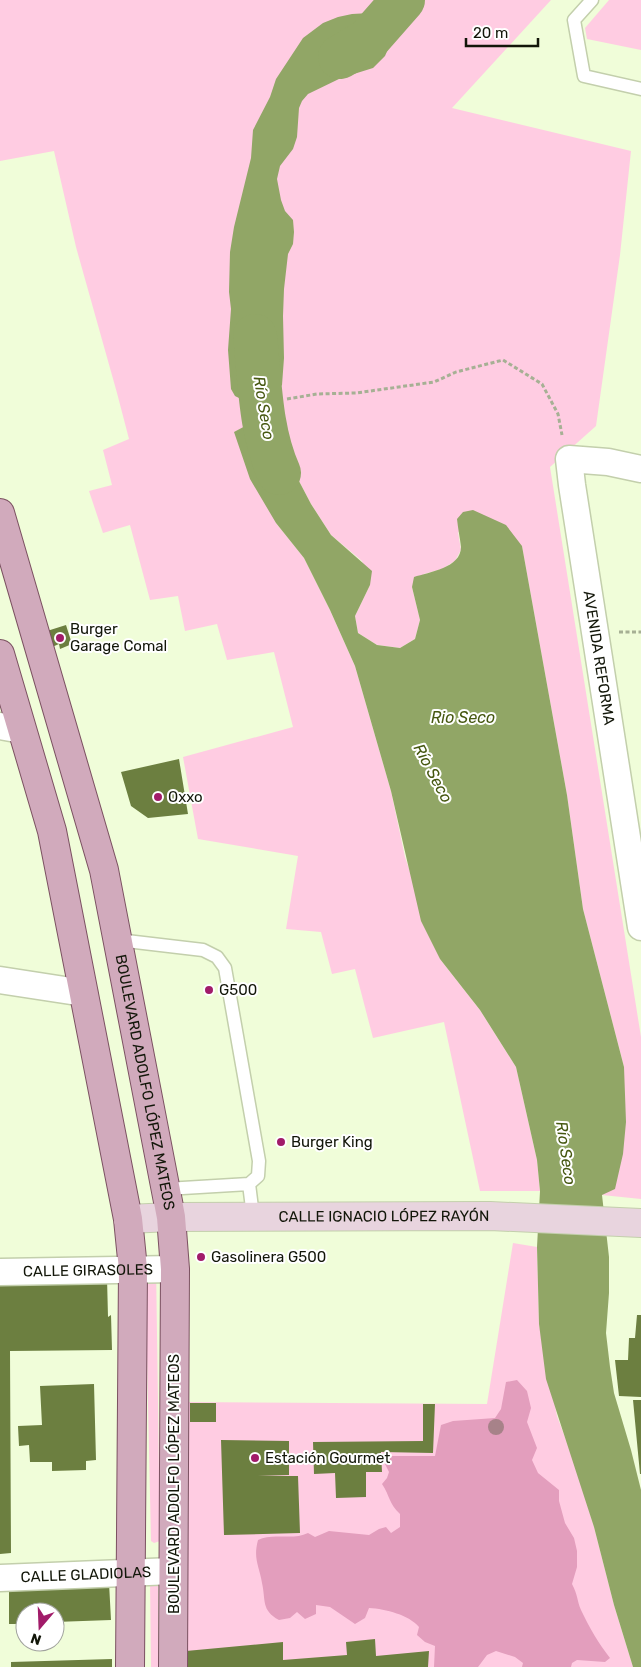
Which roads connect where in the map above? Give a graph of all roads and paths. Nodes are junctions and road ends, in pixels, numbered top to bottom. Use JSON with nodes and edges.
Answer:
{"nodes":[{"id":1,"x":592,"y":0,"type":"edge"},
{"id":2,"x":641,"y":89,"type":"edge"},
{"id":3,"x":287,"y":399,"type":"dead end"},
{"id":4,"x":569,"y":459,"type":"junction"},
{"id":5,"x":641,"y":468,"type":"edge"},
{"id":6,"x":0,"y":513,"type":"edge"},
{"id":7,"x":0,"y":654,"type":"edge"},
{"id":8,"x":11,"y":728,"type":"edge"},
{"id":9,"x":641,"y":927,"type":"edge"},
{"id":10,"x":118,"y":940,"type":"junction"},
{"id":11,"x":0,"y":980,"type":"edge"},
{"id":12,"x":84,"y":993,"type":"junction"},
{"id":13,"x":249,"y":1184,"type":"junction"},
{"id":14,"x":166,"y":1189,"type":"junction"},
{"id":15,"x":171,"y":1216,"type":"junction"},
{"id":16,"x":252,"y":1216,"type":"junction"},
{"id":17,"x":128,"y":1219,"type":"junction"},
{"id":18,"x":641,"y":1223,"type":"edge"},
{"id":19,"x":133,"y":1269,"type":"junction"},
{"id":20,"x":174,"y":1269,"type":"junction"},
{"id":21,"x":0,"y":1272,"type":"edge"},
{"id":22,"x":174,"y":1571,"type":"junction"},
{"id":23,"x":131,"y":1572,"type":"junction"},
{"id":24,"x":0,"y":1578,"type":"edge"},
{"id":25,"x":130,"y":1667,"type":"edge"},
{"id":26,"x":173,"y":1667,"type":"edge"}],
"edges":[{"from":1,"to":2,"type":"lane"},
{"from":3,"to":4,"type":"path"},
{"from":4,"to":5,"type":"street"},
{"from":4,"to":9,"type":"street","name":"AVENIDA REFORMA"},
{"from":6,"to":10,"type":"main road","name":"BOULEVARD ADOLFO LÓPEZ MATEOS"},
{"from":7,"to":8,"type":"main road"},
{"from":8,"to":12,"type":"main road"},
{"from":10,"to":13,"type":"lane"},
{"from":10,"to":14,"type":"main road","name":"BOULEVARD ADOLFO LÓPEZ MATEOS"},
{"from":11,"to":12,"type":"street"},
{"from":12,"to":17,"type":"main road"},
{"from":13,"to":14,"type":"lane"},
{"from":13,"to":16,"type":"lane"},
{"from":14,"to":15,"type":"main road","name":"BOULEVARD ADOLFO LÓPEZ MATEOS"},
{"from":15,"to":16,"type":"main road","name":"CALLE IGNACIO LÓPEZ RAYÓN"},
{"from":15,"to":17,"type":"main road","name":"CALLE IGNACIO LÓPEZ RAYÓN"},
{"from":15,"to":20,"type":"main road","name":"BOULEVARD ADOLFO LÓPEZ MATEOS"},
{"from":16,"to":18,"type":"main road","name":"CALLE IGNACIO LÓPEZ RAYÓN"},
{"from":17,"to":19,"type":"main road"},
{"from":19,"to":20,"type":"street","name":"CALLE GIRASOLES"},
{"from":19,"to":21,"type":"street","name":"CALLE GIRASOLES"},
{"from":19,"to":23,"type":"main road"},
{"from":20,"to":22,"type":"main road","name":"BOULEVARD ADOLFO LÓPEZ MATEOS"},
{"from":22,"to":23,"type":"street","name":"CALLE GLADIOLAS"},
{"from":22,"to":26,"type":"main road","name":"BOULEVARD ADOLFO LÓPEZ MATEOS"},
{"from":23,"to":24,"type":"street","name":"CALLE GLADIOLAS"},
{"from":23,"to":25,"type":"main road"}]}
